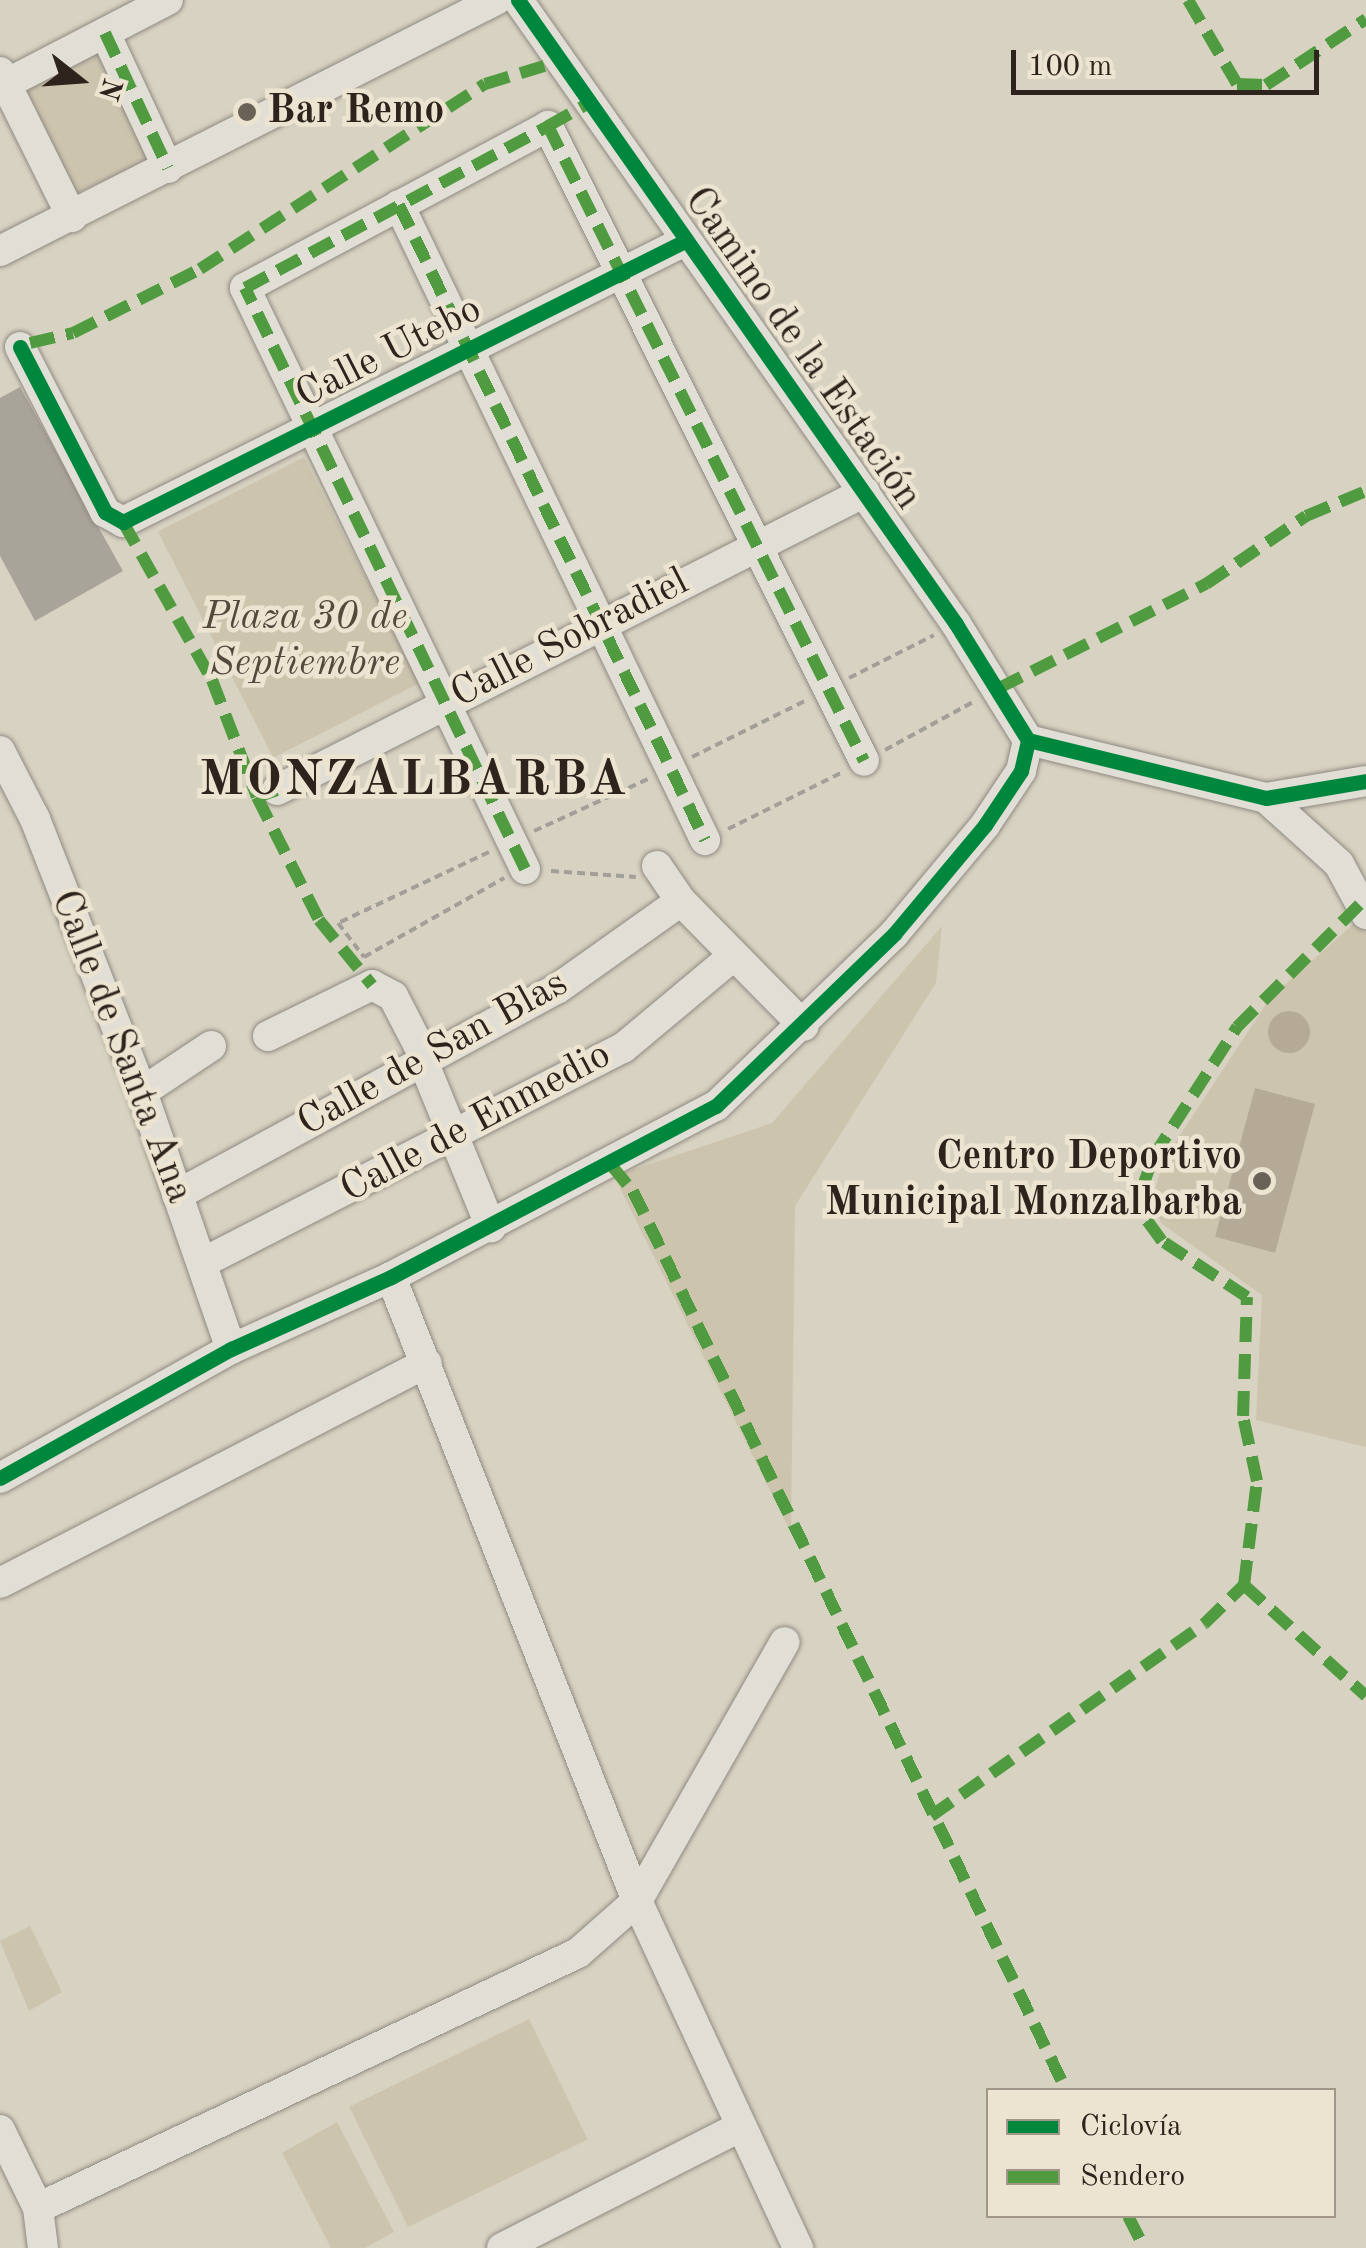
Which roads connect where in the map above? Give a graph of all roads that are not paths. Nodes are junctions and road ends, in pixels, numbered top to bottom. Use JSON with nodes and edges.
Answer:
{"nodes":[{"id":1,"x":168,"y":0,"type":"edge"},
{"id":2,"x":496,"y":0,"type":"edge"},
{"id":3,"x":518,"y":0,"type":"edge"},
{"id":4,"x":129,"y":9,"type":"edge"},
{"id":5,"x":105,"y":33,"type":"junction"},
{"id":6,"x":4,"y":81,"type":"edge"},
{"id":7,"x":589,"y":103,"type":"junction"},
{"id":8,"x":548,"y":126,"type":"junction"},
{"id":9,"x":168,"y":168,"type":"junction"},
{"id":10,"x":399,"y":205,"type":"junction"},
{"id":11,"x":72,"y":217,"type":"junction"},
{"id":12,"x":685,"y":242,"type":"junction"},
{"id":13,"x":0,"y":251,"type":"edge"},
{"id":14,"x":622,"y":273,"type":"junction"},
{"id":15,"x":17,"y":349,"type":"edge"},
{"id":16,"x":467,"y":350,"type":"junction"},
{"id":17,"x":313,"y":427,"type":"junction"},
{"id":18,"x":865,"y":492,"type":"junction"},
{"id":19,"x":757,"y":543,"type":"junction"},
{"id":20,"x":599,"y":624,"type":"junction"},
{"id":21,"x":448,"y":702,"type":"junction"},
{"id":22,"x":1028,"y":740,"type":"junction"},
{"id":23,"x":864,"y":761,"type":"road end"},
{"id":24,"x":4,"y":765,"type":"edge"},
{"id":25,"x":1366,"y":780,"type":"edge"},
{"id":26,"x":276,"y":790,"type":"dead end"},
{"id":27,"x":1266,"y":798,"type":"junction"},
{"id":28,"x":705,"y":840,"type":"road end"},
{"id":29,"x":657,"y":866,"type":"road end"},
{"id":30,"x":525,"y":869,"type":"road end"},
{"id":31,"x":681,"y":901,"type":"junction"},
{"id":32,"x":1366,"y":914,"type":"edge"},
{"id":33,"x":732,"y":957,"type":"junction"},
{"id":34,"x":804,"y":1026,"type":"junction"},
{"id":35,"x":268,"y":1036,"type":"dead end"},
{"id":36,"x":211,"y":1046,"type":"dead end"},
{"id":37,"x":423,"y":1058,"type":"junction"},
{"id":38,"x":142,"y":1092,"type":"junction"},
{"id":39,"x":454,"y":1137,"type":"junction"},
{"id":40,"x":177,"y":1195,"type":"junction"},
{"id":41,"x":491,"y":1226,"type":"junction"},
{"id":42,"x":202,"y":1263,"type":"junction"},
{"id":43,"x":391,"y":1277,"type":"junction"},
{"id":44,"x":230,"y":1349,"type":"junction"},
{"id":45,"x":427,"y":1362,"type":"junction"},
{"id":46,"x":0,"y":1478,"type":"edge"},
{"id":47,"x":0,"y":1582,"type":"edge"},
{"id":48,"x":786,"y":1642,"type":"dead end"},
{"id":49,"x":636,"y":1901,"type":"junction"},
{"id":50,"x":741,"y":2126,"type":"junction"},
{"id":51,"x":0,"y":2130,"type":"edge"},
{"id":52,"x":38,"y":2208,"type":"junction"},
{"id":53,"x":43,"y":2248,"type":"edge"},
{"id":54,"x":502,"y":2248,"type":"edge"},
{"id":55,"x":798,"y":2248,"type":"edge"}],
"edges":[{"from":1,"to":4,"type":"street"},
{"from":2,"to":9,"type":"street"},
{"from":3,"to":7,"type":"street","name":"Camino de la Estación"},
{"from":4,"to":5,"type":"street"},
{"from":5,"to":6,"type":"street"},
{"from":5,"to":9,"type":"street"},
{"from":6,"to":11,"type":"street"},
{"from":7,"to":8,"type":"street"},
{"from":7,"to":12,"type":"street","name":"Camino de la Estación"},
{"from":8,"to":10,"type":"street"},
{"from":8,"to":14,"type":"street"},
{"from":9,"to":11,"type":"street"},
{"from":10,"to":16,"type":"street"},
{"from":10,"to":17,"type":"street"},
{"from":11,"to":13,"type":"street"},
{"from":12,"to":14,"type":"street","name":"Calle Utebo"},
{"from":12,"to":18,"type":"street","name":"Camino de la Estación"},
{"from":14,"to":16,"type":"street","name":"Calle Utebo"},
{"from":14,"to":19,"type":"street"},
{"from":15,"to":17,"type":"street","name":"Calle Utebo"},
{"from":16,"to":17,"type":"street","name":"Calle Utebo"},
{"from":16,"to":20,"type":"street"},
{"from":17,"to":21,"type":"street"},
{"from":18,"to":19,"type":"street","name":"Calle Sobradiel"},
{"from":18,"to":22,"type":"street","name":"Camino de la Estación"},
{"from":19,"to":20,"type":"street","name":"Calle Sobradiel"},
{"from":19,"to":23,"type":"street"},
{"from":20,"to":21,"type":"street","name":"Calle Sobradiel"},
{"from":20,"to":28,"type":"street"},
{"from":21,"to":26,"type":"street","name":"Calle Sobradiel"},
{"from":21,"to":30,"type":"street"},
{"from":22,"to":27,"type":"street"},
{"from":22,"to":34,"type":"street"},
{"from":24,"to":38,"type":"street","name":"Calle de Santa Ana"},
{"from":25,"to":27,"type":"street"},
{"from":27,"to":32,"type":"street"},
{"from":29,"to":31,"type":"street"},
{"from":31,"to":33,"type":"street"},
{"from":31,"to":37,"type":"street","name":"Calle de San Blas"},
{"from":33,"to":34,"type":"street"},
{"from":33,"to":39,"type":"street","name":"Calle de Enmedio"},
{"from":34,"to":41,"type":"street"},
{"from":35,"to":37,"type":"street"},
{"from":36,"to":38,"type":"street"},
{"from":37,"to":39,"type":"street"},
{"from":37,"to":40,"type":"street","name":"Calle de San Blas"},
{"from":38,"to":40,"type":"street","name":"Calle de Santa Ana"},
{"from":39,"to":41,"type":"street"},
{"from":39,"to":42,"type":"street","name":"Calle de Enmedio"},
{"from":40,"to":42,"type":"street","name":"Calle de Santa Ana"},
{"from":41,"to":43,"type":"street"},
{"from":42,"to":44,"type":"street","name":"Calle de Santa Ana"},
{"from":43,"to":44,"type":"street"},
{"from":43,"to":45,"type":"street"},
{"from":44,"to":46,"type":"street"},
{"from":45,"to":47,"type":"street"},
{"from":45,"to":49,"type":"street"},
{"from":48,"to":49,"type":"street"},
{"from":49,"to":50,"type":"street"},
{"from":49,"to":52,"type":"street"},
{"from":50,"to":54,"type":"street"},
{"from":50,"to":55,"type":"street"},
{"from":51,"to":52,"type":"street"},
{"from":52,"to":53,"type":"street"}]}
